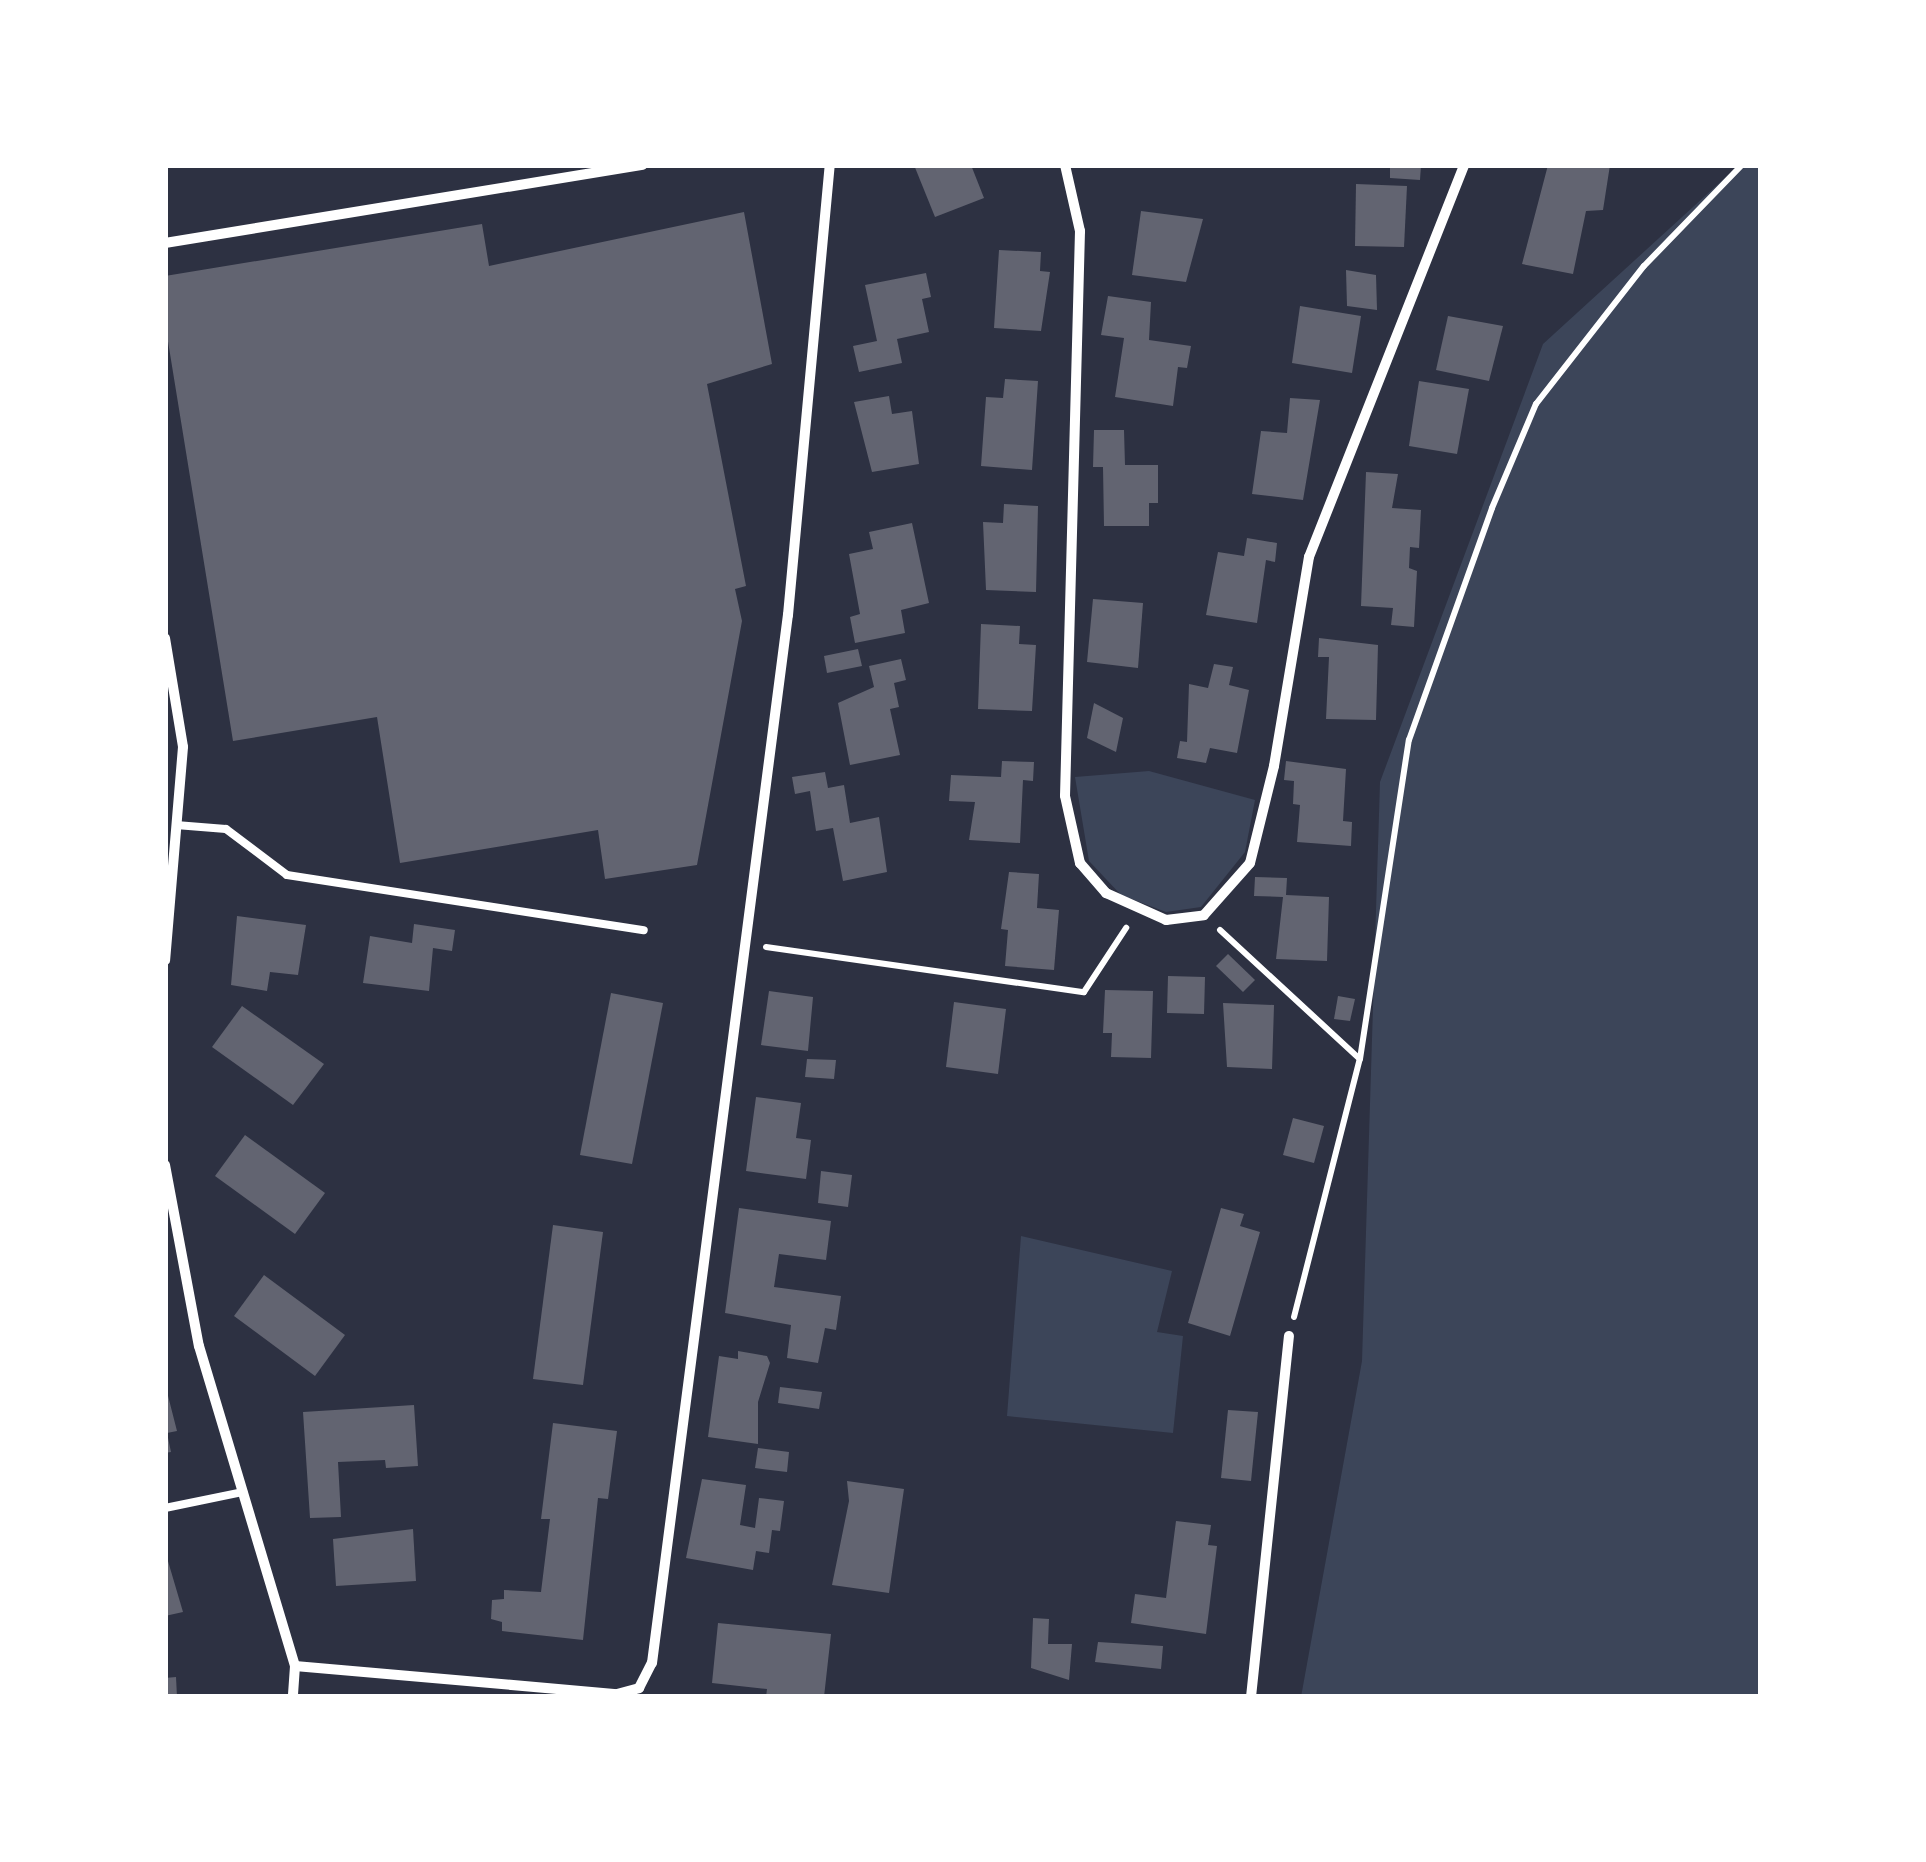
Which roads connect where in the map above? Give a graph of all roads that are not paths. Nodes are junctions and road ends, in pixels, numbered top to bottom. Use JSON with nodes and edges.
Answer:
{"nodes":[{"id":1,"x":643,"y":165,"type":"edge"},
{"id":2,"x":830,"y":165,"type":"edge"},
{"id":3,"x":1065,"y":165,"type":"edge"},
{"id":4,"x":1464,"y":165,"type":"edge"},
{"id":5,"x":165,"y":242,"type":"edge"},
{"id":6,"x":165,"y":638,"type":"edge"},
{"id":7,"x":176,"y":825,"type":"junction"},
{"id":8,"x":644,"y":930,"type":"dead end"},
{"id":9,"x":165,"y":960,"type":"edge"},
{"id":10,"x":165,"y":1166,"type":"edge"},
{"id":11,"x":1289,"y":1336,"type":"road end"},
{"id":12,"x":242,"y":1492,"type":"junction"},
{"id":13,"x":165,"y":1508,"type":"edge"},
{"id":14,"x":294,"y":1666,"type":"junction"},
{"id":15,"x":293,"y":1697,"type":"edge"},
{"id":16,"x":1251,"y":1697,"type":"edge"}],
"edges":[{"from":1,"to":5,"type":"street"},
{"from":2,"to":14,"type":"street"},
{"from":3,"to":4,"type":"street"},
{"from":6,"to":7,"type":"street"},
{"from":7,"to":8,"type":"lane"},
{"from":7,"to":9,"type":"street"},
{"from":10,"to":12,"type":"street"},
{"from":11,"to":16,"type":"street"},
{"from":12,"to":13,"type":"lane"},
{"from":12,"to":14,"type":"street"},
{"from":14,"to":15,"type":"street"}]}
